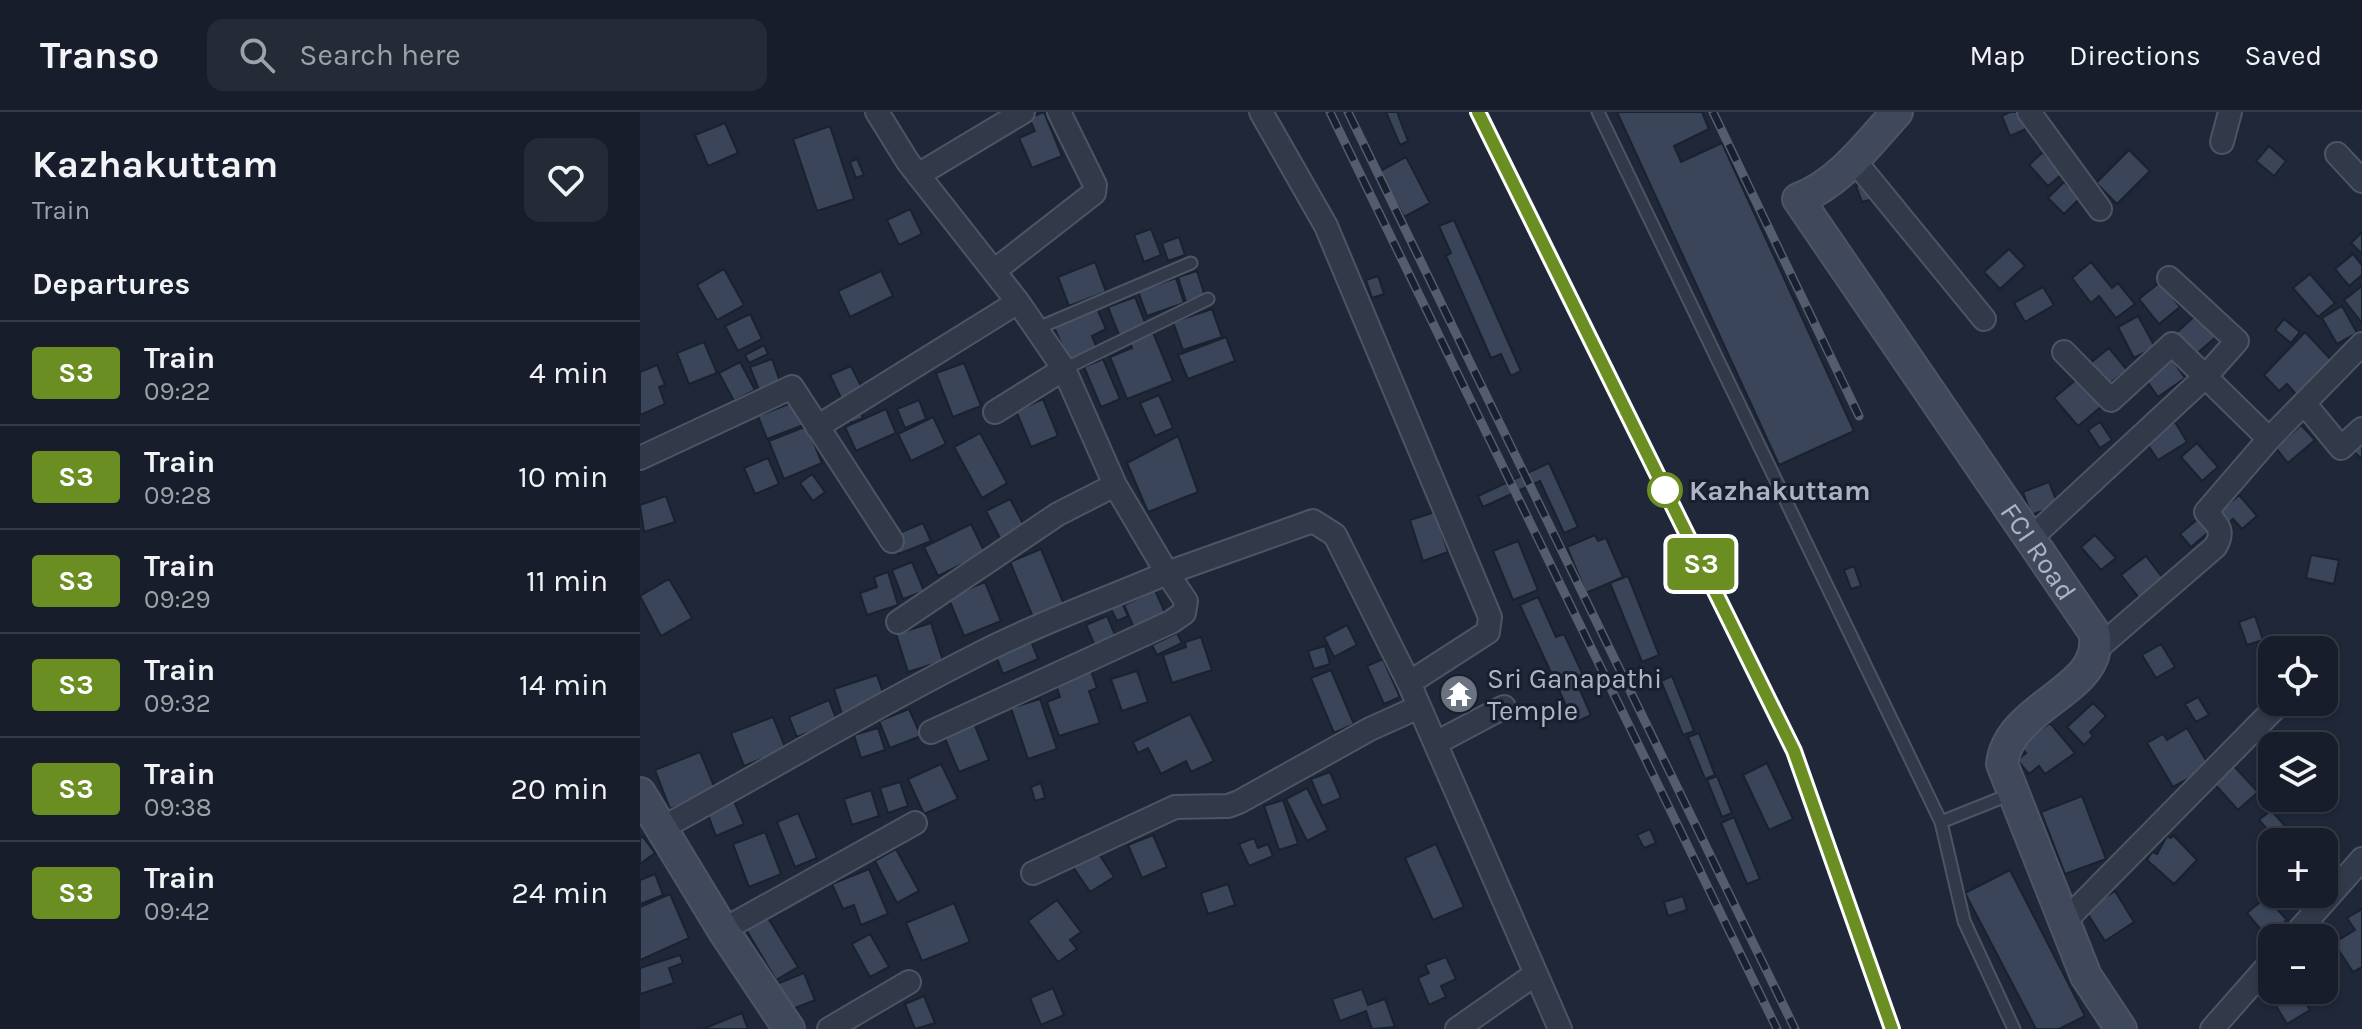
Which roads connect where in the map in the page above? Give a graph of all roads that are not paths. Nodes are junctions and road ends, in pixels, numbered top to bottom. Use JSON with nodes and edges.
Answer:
{"nodes":[{"id":1,"x":877,"y":112,"type":"edge"},
{"id":2,"x":1023,"y":112,"type":"edge"},
{"id":3,"x":1059,"y":112,"type":"edge"},
{"id":4,"x":1261,"y":112,"type":"edge"},
{"id":5,"x":1598,"y":112,"type":"edge"},
{"id":6,"x":1897,"y":112,"type":"edge"},
{"id":7,"x":2029,"y":112,"type":"edge"},
{"id":8,"x":2230,"y":112,"type":"edge"},
{"id":9,"x":2222,"y":142,"type":"dead end"},
{"id":10,"x":2337,"y":154,"type":"dead end"},
{"id":11,"x":1854,"y":160,"type":"junction"},
{"id":12,"x":918,"y":175,"type":"junction"},
{"id":13,"x":2362,"y":181,"type":"edge"},
{"id":14,"x":2100,"y":209,"type":"dead end"},
{"id":15,"x":1191,"y":263,"type":"dead end"},
{"id":16,"x":994,"y":271,"type":"junction"},
{"id":17,"x":2169,"y":278,"type":"dead end"},
{"id":18,"x":1208,"y":299,"type":"dead end"},
{"id":19,"x":1018,"y":302,"type":"junction"},
{"id":20,"x":1984,"y":319,"type":"dead end"},
{"id":21,"x":1038,"y":328,"type":"junction"},
{"id":22,"x":2362,"y":344,"type":"edge"},
{"id":23,"x":2064,"y":352,"type":"dead end"},
{"id":24,"x":1064,"y":369,"type":"junction"},
{"id":25,"x":2205,"y":377,"type":"junction"},
{"id":26,"x":2304,"y":403,"type":"junction"},
{"id":27,"x":995,"y":412,"type":"dead end"},
{"id":28,"x":817,"y":427,"type":"junction"},
{"id":29,"x":2362,"y":429,"type":"edge"},
{"id":30,"x":2269,"y":439,"type":"junction"},
{"id":31,"x":640,"y":458,"type":"edge"},
{"id":32,"x":1115,"y":485,"type":"junction"},
{"id":33,"x":2029,"y":540,"type":"junction"},
{"id":34,"x":892,"y":541,"type":"dead end"},
{"id":35,"x":1167,"y":573,"type":"junction"},
{"id":36,"x":898,"y":622,"type":"dead end"},
{"id":37,"x":2098,"y":648,"type":"junction"},
{"id":38,"x":1409,"y":683,"type":"junction"},
{"id":39,"x":1419,"y":707,"type":"junction"},
{"id":40,"x":1504,"y":707,"type":"dead end"},
{"id":41,"x":2267,"y":716,"type":"edge"},
{"id":42,"x":931,"y":732,"type":"dead end"},
{"id":43,"x":1436,"y":743,"type":"junction"},
{"id":44,"x":640,"y":793,"type":"edge"},
{"id":45,"x":2012,"y":794,"type":"junction"},
{"id":46,"x":1941,"y":822,"type":"junction"},
{"id":47,"x":915,"y":823,"type":"dead end"},
{"id":48,"x":662,"y":828,"type":"junction"},
{"id":49,"x":2362,"y":859,"type":"edge"},
{"id":50,"x":1033,"y":873,"type":"dead end"},
{"id":51,"x":2063,"y":923,"type":"junction"},
{"id":52,"x":2304,"y":924,"type":"edge"},
{"id":53,"x":723,"y":930,"type":"junction"},
{"id":54,"x":1534,"y":975,"type":"junction"},
{"id":55,"x":2258,"y":977,"type":"edge"},
{"id":56,"x":909,"y":982,"type":"dead end"},
{"id":57,"x":789,"y":1029,"type":"edge"},
{"id":58,"x":829,"y":1029,"type":"edge"},
{"id":59,"x":1457,"y":1029,"type":"edge"},
{"id":60,"x":1560,"y":1029,"type":"edge"},
{"id":61,"x":2014,"y":1029,"type":"edge"},
{"id":62,"x":2121,"y":1029,"type":"edge"},
{"id":63,"x":2212,"y":1029,"type":"edge"}],
"edges":[{"from":1,"to":12,"type":"street"},
{"from":2,"to":12,"type":"street"},
{"from":3,"to":16,"type":"street"},
{"from":4,"to":38,"type":"street"},
{"from":5,"to":46,"type":"lane"},
{"from":6,"to":11,"type":"street","name":"FCI Road"},
{"from":7,"to":14,"type":"street"},
{"from":8,"to":9,"type":"street"},
{"from":10,"to":13,"type":"street"},
{"from":11,"to":20,"type":"street"},
{"from":11,"to":33,"type":"street","name":"FCI Road"},
{"from":12,"to":16,"type":"street"},
{"from":15,"to":21,"type":"lane"},
{"from":16,"to":19,"type":"street"},
{"from":17,"to":25,"type":"street"},
{"from":18,"to":24,"type":"lane"},
{"from":19,"to":21,"type":"street"},
{"from":19,"to":28,"type":"street"},
{"from":21,"to":24,"type":"street"},
{"from":22,"to":26,"type":"street"},
{"from":23,"to":25,"type":"street"},
{"from":24,"to":27,"type":"street"},
{"from":24,"to":32,"type":"street"},
{"from":25,"to":30,"type":"street"},
{"from":25,"to":33,"type":"street"},
{"from":26,"to":29,"type":"street"},
{"from":26,"to":30,"type":"street"},
{"from":28,"to":31,"type":"street"},
{"from":28,"to":34,"type":"street"},
{"from":30,"to":37,"type":"street"},
{"from":32,"to":35,"type":"street"},
{"from":32,"to":36,"type":"street"},
{"from":33,"to":37,"type":"street","name":"FCI Road"},
{"from":35,"to":38,"type":"street"},
{"from":35,"to":42,"type":"street"},
{"from":35,"to":48,"type":"street"},
{"from":37,"to":45,"type":"street"},
{"from":38,"to":39,"type":"street"},
{"from":39,"to":43,"type":"street"},
{"from":39,"to":50,"type":"street"},
{"from":40,"to":43,"type":"street"},
{"from":41,"to":51,"type":"street"},
{"from":43,"to":54,"type":"street"},
{"from":44,"to":48,"type":"street"},
{"from":45,"to":46,"type":"lane"},
{"from":45,"to":51,"type":"street"},
{"from":46,"to":61,"type":"lane"},
{"from":47,"to":53,"type":"street"},
{"from":48,"to":53,"type":"street"},
{"from":49,"to":52,"type":"street"},
{"from":51,"to":62,"type":"street"},
{"from":53,"to":57,"type":"street"},
{"from":54,"to":59,"type":"street"},
{"from":54,"to":60,"type":"street"},
{"from":55,"to":63,"type":"street"},
{"from":56,"to":58,"type":"street"}]}
